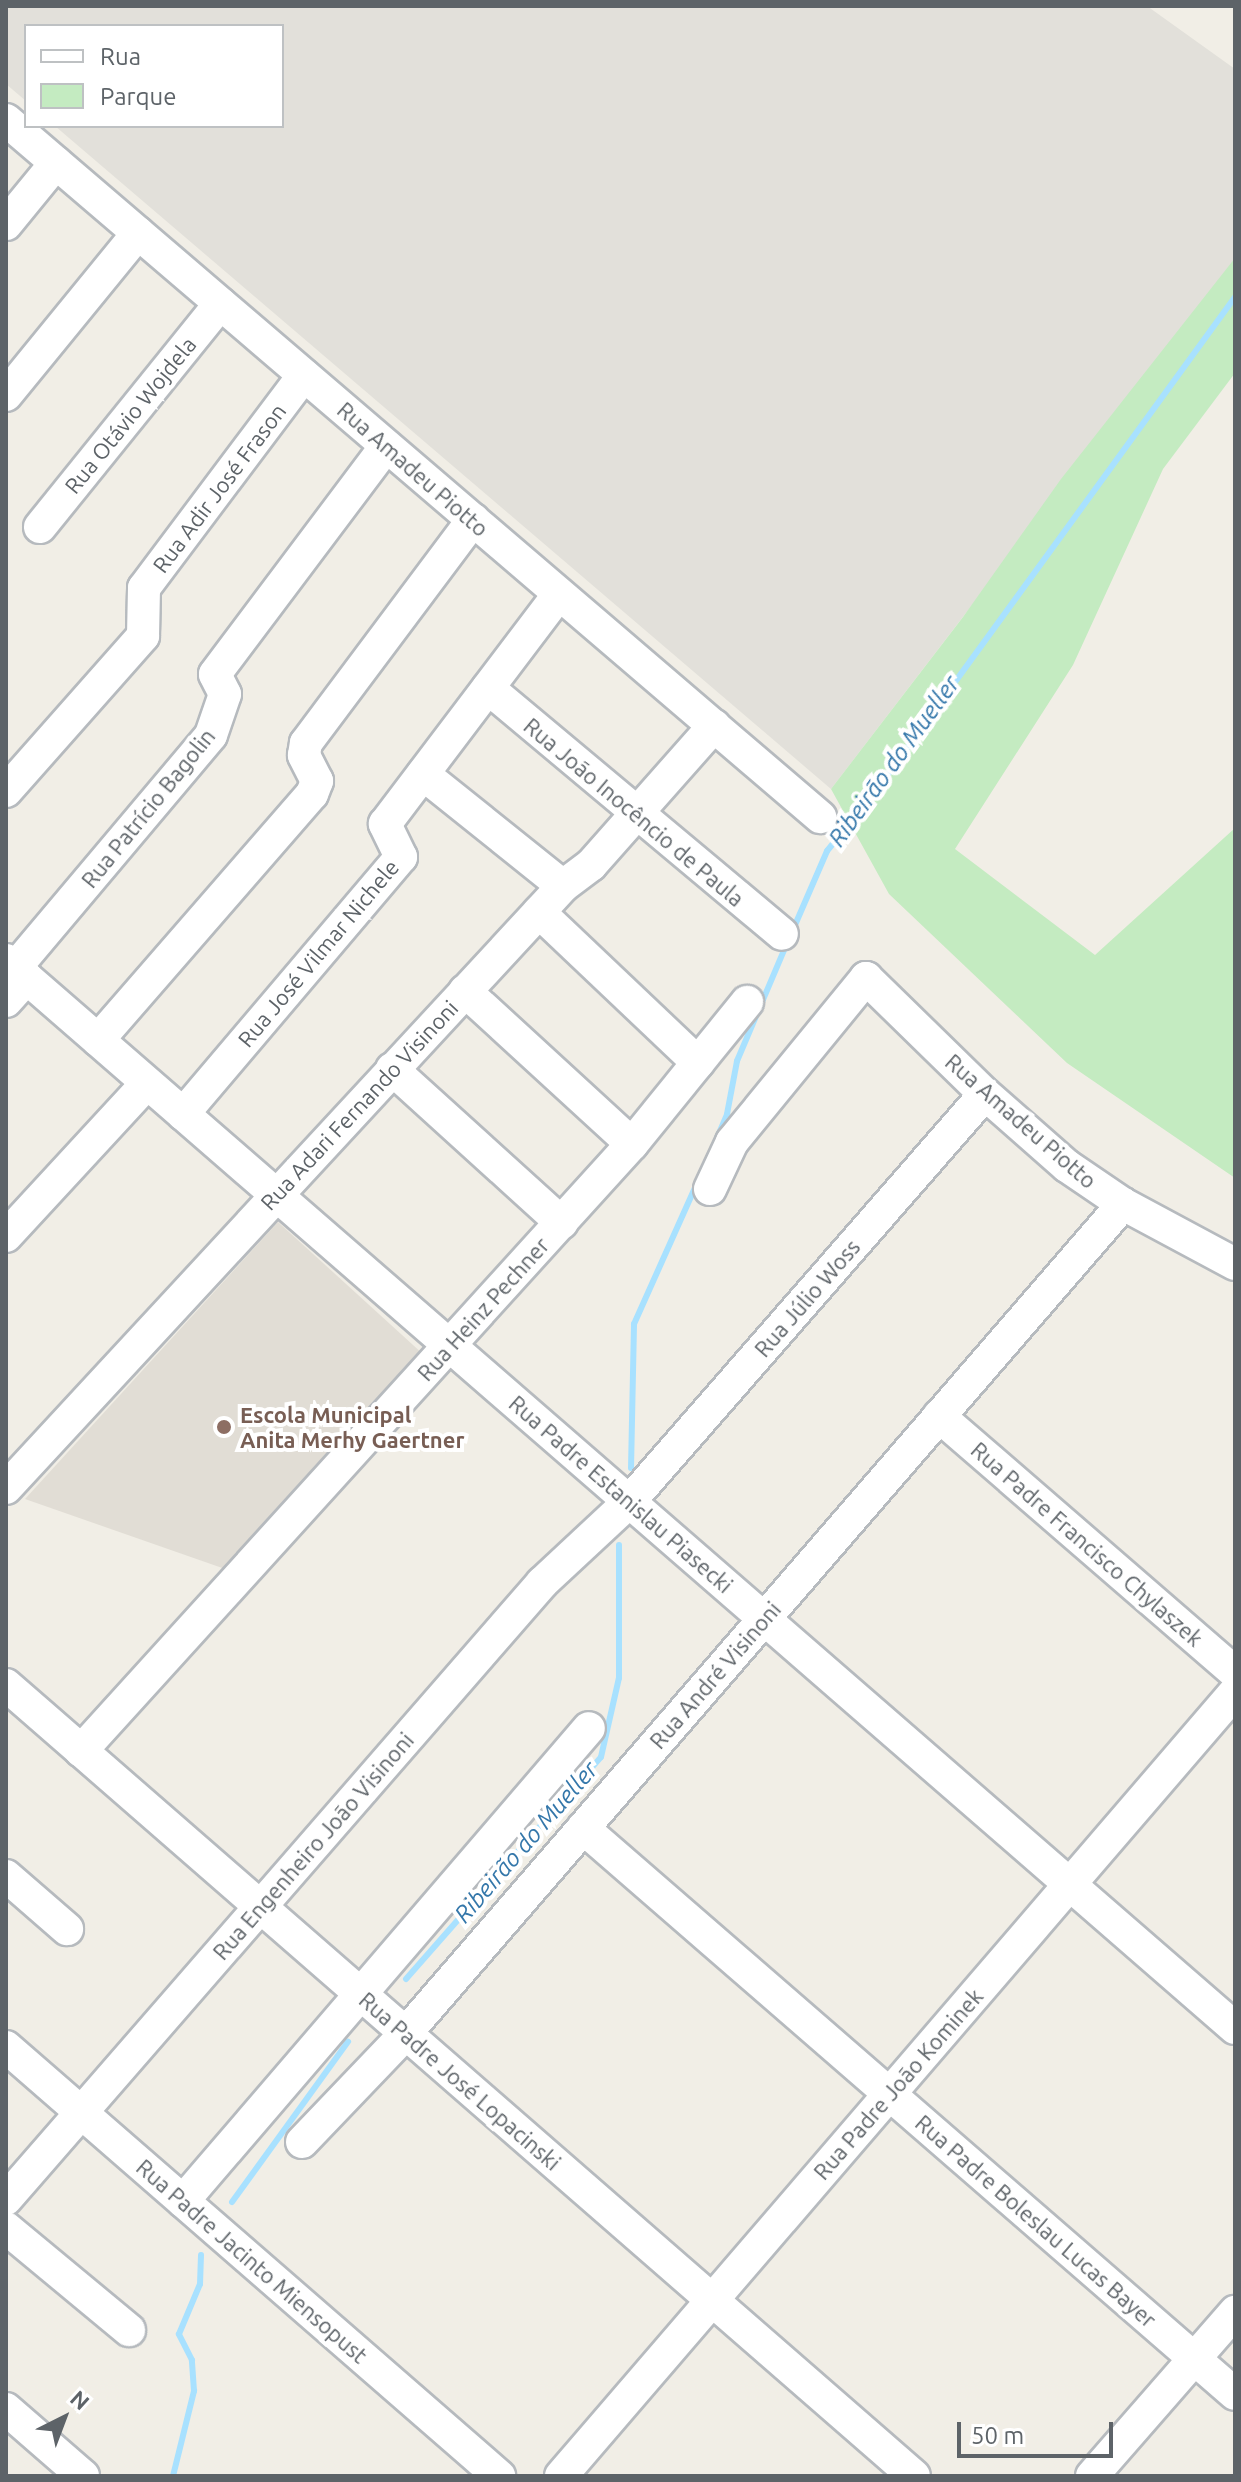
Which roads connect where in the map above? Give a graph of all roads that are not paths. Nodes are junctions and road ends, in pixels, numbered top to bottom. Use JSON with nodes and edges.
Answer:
{"nodes":[{"id":1,"x":6,"y":120,"type":"edge"},
{"id":2,"x":56,"y":163,"type":"junction"},
{"id":3,"x":6,"y":224,"type":"edge"},
{"id":4,"x":138,"y":233,"type":"junction"},
{"id":5,"x":220,"y":304,"type":"junction"},
{"id":6,"x":304,"y":375,"type":"junction"},
{"id":7,"x":6,"y":395,"type":"edge"},
{"id":8,"x":386,"y":446,"type":"junction"},
{"id":9,"x":473,"y":520,"type":"junction"},
{"id":10,"x":40,"y":527,"type":"dead end"},
{"id":11,"x":559,"y":594,"type":"junction"},
{"id":12,"x":488,"y":688,"type":"junction"},
{"id":13,"x":714,"y":726,"type":"junction"},
{"id":14,"x":423,"y":774,"type":"junction"},
{"id":15,"x":6,"y":791,"type":"edge"},
{"id":16,"x":635,"y":815,"type":"junction"},
{"id":17,"x":820,"y":817,"type":"dead end"},
{"id":18,"x":563,"y":886,"type":"junction"},
{"id":19,"x":539,"y":912,"type":"junction"},
{"id":20,"x":782,"y":934,"type":"dead end"},
{"id":21,"x":14,"y":977,"type":"edge"},
{"id":22,"x":465,"y":991,"type":"junction"},
{"id":23,"x":747,"y":1002,"type":"dead end"},
{"id":24,"x":98,"y":1040,"type":"junction"},
{"id":25,"x":698,"y":1063,"type":"junction"},
{"id":26,"x":392,"y":1069,"type":"junction"},
{"id":27,"x":147,"y":1083,"type":"junction"},
{"id":28,"x":985,"y":1094,"type":"junction"},
{"id":29,"x":183,"y":1114,"type":"junction"},
{"id":30,"x":632,"y":1144,"type":"junction"},
{"id":31,"x":710,"y":1189,"type":"dead end"},
{"id":32,"x":276,"y":1194,"type":"junction"},
{"id":33,"x":1123,"y":1204,"type":"junction"},
{"id":34,"x":562,"y":1223,"type":"junction"},
{"id":35,"x":6,"y":1236,"type":"edge"},
{"id":36,"x":1235,"y":1264,"type":"edge"},
{"id":37,"x":450,"y":1345,"type":"junction"},
{"id":38,"x":939,"y":1416,"type":"junction"},
{"id":39,"x":6,"y":1488,"type":"edge"},
{"id":40,"x":629,"y":1502,"type":"junction"},
{"id":41,"x":764,"y":1619,"type":"junction"},
{"id":42,"x":1235,"y":1672,"type":"edge"},
{"id":43,"x":6,"y":1685,"type":"edge"},
{"id":44,"x":1235,"y":1692,"type":"edge"},
{"id":45,"x":589,"y":1728,"type":"dead end"},
{"id":46,"x":81,"y":1751,"type":"junction"},
{"id":47,"x":583,"y":1828,"type":"junction"},
{"id":48,"x":6,"y":1876,"type":"edge"},
{"id":49,"x":1069,"y":1885,"type":"junction"},
{"id":50,"x":260,"y":1907,"type":"junction"},
{"id":51,"x":67,"y":1929,"type":"dead end"},
{"id":52,"x":359,"y":1993,"type":"junction"},
{"id":53,"x":1235,"y":2028,"type":"edge"},
{"id":54,"x":406,"y":2033,"type":"junction"},
{"id":55,"x":6,"y":2047,"type":"edge"},
{"id":56,"x":889,"y":2094,"type":"junction"},
{"id":57,"x":81,"y":2113,"type":"junction"},
{"id":58,"x":302,"y":2142,"type":"dead end"},
{"id":59,"x":6,"y":2199,"type":"edge"},
{"id":60,"x":183,"y":2201,"type":"junction"},
{"id":61,"x":6,"y":2228,"type":"edge"},
{"id":62,"x":712,"y":2300,"type":"junction"},
{"id":63,"x":1235,"y":2312,"type":"edge"},
{"id":64,"x":129,"y":2330,"type":"dead end"},
{"id":65,"x":1194,"y":2359,"type":"junction"},
{"id":66,"x":1235,"y":2394,"type":"edge"},
{"id":67,"x":6,"y":2409,"type":"edge"},
{"id":68,"x":70,"y":2472,"type":"edge"},
{"id":69,"x":499,"y":2476,"type":"edge"},
{"id":70,"x":561,"y":2476,"type":"edge"},
{"id":71,"x":914,"y":2476,"type":"edge"},
{"id":72,"x":1092,"y":2476,"type":"edge"}],
"edges":[{"from":1,"to":2,"type":"street","name":"Rua Amadeu Piotto"},
{"from":2,"to":3,"type":"street"},
{"from":2,"to":4,"type":"street","name":"Rua Amadeu Piotto"},
{"from":4,"to":5,"type":"street","name":"Rua Amadeu Piotto"},
{"from":4,"to":7,"type":"street"},
{"from":5,"to":6,"type":"street","name":"Rua Amadeu Piotto"},
{"from":5,"to":10,"type":"street","name":"Rua Otávio Wojdela"},
{"from":6,"to":8,"type":"street","name":"Rua Amadeu Piotto"},
{"from":6,"to":15,"type":"street","name":"Rua Adir José Frason"},
{"from":8,"to":9,"type":"street","name":"Rua Amadeu Piotto"},
{"from":8,"to":21,"type":"street","name":"Rua Patrício Bagolin"},
{"from":9,"to":11,"type":"street","name":"Rua Amadeu Piotto"},
{"from":9,"to":24,"type":"street"},
{"from":11,"to":12,"type":"street","name":"Rua José Vilmar Nichele"},
{"from":11,"to":13,"type":"street","name":"Rua Amadeu Piotto"},
{"from":12,"to":14,"type":"street","name":"Rua José Vilmar Nichele"},
{"from":12,"to":16,"type":"street","name":"Rua João Inocêncio de Paula"},
{"from":13,"to":16,"type":"street","name":"Rua Adari Fernando Visinoni"},
{"from":13,"to":17,"type":"street","name":"Rua Amadeu Piotto"},
{"from":14,"to":18,"type":"street"},
{"from":14,"to":29,"type":"street","name":"Rua José Vilmar Nichele"},
{"from":16,"to":18,"type":"street","name":"Rua Adari Fernando Visinoni"},
{"from":16,"to":20,"type":"street","name":"Rua João Inocêncio de Paula"},
{"from":18,"to":19,"type":"street","name":"Rua Adari Fernando Visinoni"},
{"from":19,"to":22,"type":"street","name":"Rua Adari Fernando Visinoni"},
{"from":19,"to":25,"type":"street"},
{"from":21,"to":24,"type":"street","name":"Rua Padre Estanislau Piasecki"},
{"from":22,"to":26,"type":"street","name":"Rua Adari Fernando Visinoni"},
{"from":22,"to":30,"type":"street"},
{"from":23,"to":25,"type":"street","name":"Rua Heinz Pechner"},
{"from":24,"to":27,"type":"street","name":"Rua Padre Estanislau Piasecki"},
{"from":25,"to":30,"type":"street","name":"Rua Heinz Pechner"},
{"from":26,"to":32,"type":"street","name":"Rua Adari Fernando Visinoni"},
{"from":26,"to":34,"type":"street"},
{"from":27,"to":29,"type":"street","name":"Rua Padre Estanislau Piasecki"},
{"from":27,"to":35,"type":"street"},
{"from":28,"to":31,"type":"street","name":"Rua Amadeu Piotto"},
{"from":28,"to":33,"type":"street","name":"Rua Amadeu Piotto"},
{"from":28,"to":40,"type":"street","name":"Rua Júlio Woss"},
{"from":29,"to":32,"type":"street","name":"Rua Padre Estanislau Piasecki"},
{"from":30,"to":34,"type":"street","name":"Rua Heinz Pechner"},
{"from":32,"to":37,"type":"street","name":"Rua Padre Estanislau Piasecki"},
{"from":32,"to":39,"type":"street","name":"Rua Adari Fernando Visinoni"},
{"from":33,"to":36,"type":"street","name":"Rua Amadeu Piotto"},
{"from":33,"to":38,"type":"street","name":"Rua André Visinoni"},
{"from":34,"to":37,"type":"street","name":"Rua Heinz Pechner"},
{"from":37,"to":40,"type":"street","name":"Rua Padre Estanislau Piasecki"},
{"from":37,"to":46,"type":"street","name":"Rua Heinz Pechner"},
{"from":38,"to":41,"type":"street","name":"Rua André Visinoni"},
{"from":38,"to":42,"type":"street","name":"Rua Padre Francisco Chylaszek"},
{"from":40,"to":41,"type":"street","name":"Rua Padre Estanislau Piasecki"},
{"from":40,"to":50,"type":"street","name":"Rua Engenheiro João Visinoni"},
{"from":41,"to":47,"type":"street","name":"Rua André Visinoni"},
{"from":41,"to":49,"type":"street","name":"Rua Padre Estanislau Piasecki"},
{"from":43,"to":46,"type":"street","name":"Rua Padre José Lopacinski"},
{"from":44,"to":49,"type":"street","name":"Rua Padre João Kominek"},
{"from":45,"to":52,"type":"street"},
{"from":46,"to":50,"type":"street","name":"Rua Padre José Lopacinski"},
{"from":47,"to":54,"type":"street","name":"Rua André Visinoni"},
{"from":47,"to":56,"type":"street","name":"Rua Padre Boleslau Lucas Bayer"},
{"from":48,"to":51,"type":"street"},
{"from":49,"to":53,"type":"street","name":"Rua Padre Estanislau Piasecki"},
{"from":49,"to":56,"type":"street","name":"Rua Padre João Kominek"},
{"from":50,"to":52,"type":"street","name":"Rua Padre José Lopacinski"},
{"from":50,"to":57,"type":"street","name":"Rua Engenheiro João Visinoni"},
{"from":52,"to":54,"type":"street","name":"Rua Padre José Lopacinski"},
{"from":52,"to":60,"type":"street"},
{"from":54,"to":58,"type":"street","name":"Rua André Visinoni"},
{"from":54,"to":62,"type":"street","name":"Rua Padre José Lopacinski"},
{"from":55,"to":57,"type":"street","name":"Rua Padre Jacinto Miensopust"},
{"from":56,"to":62,"type":"street","name":"Rua Padre João Kominek"},
{"from":56,"to":65,"type":"street","name":"Rua Padre Boleslau Lucas Bayer"},
{"from":57,"to":59,"type":"street","name":"Rua Engenheiro João Visinoni"},
{"from":57,"to":60,"type":"street","name":"Rua Padre Jacinto Miensopust"},
{"from":60,"to":69,"type":"street","name":"Rua Padre Jacinto Miensopust"},
{"from":61,"to":64,"type":"street"},
{"from":62,"to":70,"type":"street","name":"Rua Padre João Kominek"},
{"from":62,"to":71,"type":"street","name":"Rua Padre José Lopacinski"},
{"from":63,"to":65,"type":"street"},
{"from":65,"to":66,"type":"street","name":"Rua Padre Boleslau Lucas Bayer"},
{"from":65,"to":72,"type":"street"},
{"from":67,"to":68,"type":"street"}]}
